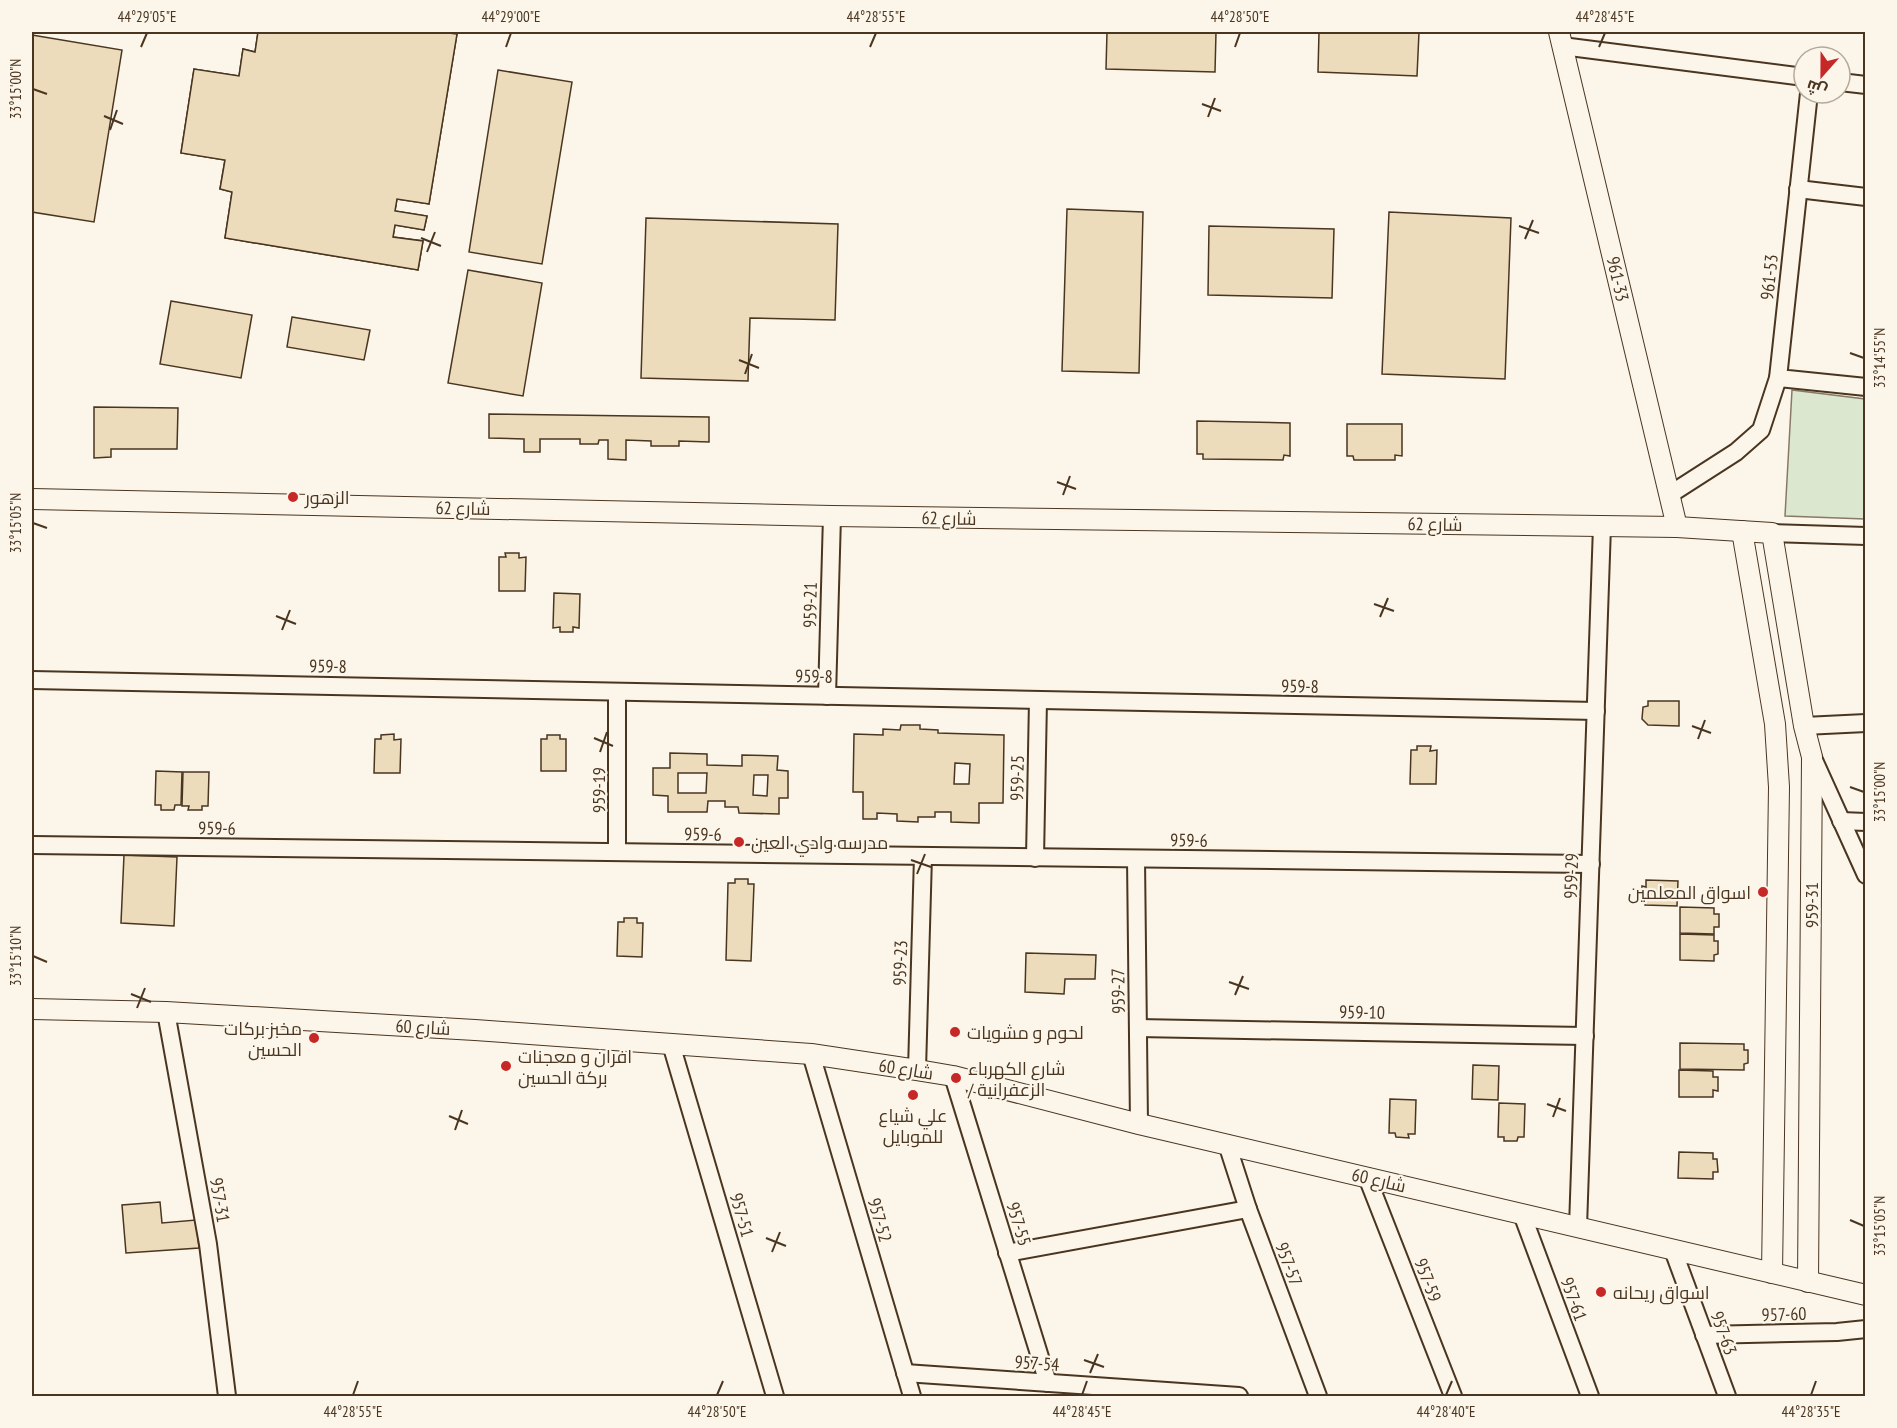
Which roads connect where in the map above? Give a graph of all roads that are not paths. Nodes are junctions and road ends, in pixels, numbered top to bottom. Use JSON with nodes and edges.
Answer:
{"nodes":[{"id":1,"x":1561,"y":38,"type":"edge"},
{"id":2,"x":1792,"y":75,"type":"edge"},
{"id":3,"x":1808,"y":105,"type":"edge"},
{"id":4,"x":1798,"y":189,"type":"junction"},
{"id":5,"x":1866,"y":196,"type":"edge"},
{"id":6,"x":1778,"y":378,"type":"junction"},
{"id":7,"x":1866,"y":387,"type":"edge"},
{"id":8,"x":1669,"y":495,"type":"junction"},
{"id":9,"x":32,"y":499,"type":"edge"},
{"id":10,"x":832,"y":516,"type":"junction"},
{"id":11,"x":1602,"y":526,"type":"junction"},
{"id":12,"x":1677,"y":527,"type":"junction"},
{"id":13,"x":1742,"y":531,"type":"junction"},
{"id":14,"x":1772,"y":532,"type":"junction"},
{"id":15,"x":1866,"y":536,"type":"edge"},
{"id":16,"x":32,"y":680,"type":"edge"},
{"id":17,"x":617,"y":692,"type":"junction"},
{"id":18,"x":827,"y":696,"type":"junction"},
{"id":19,"x":1038,"y":700,"type":"junction"},
{"id":20,"x":1596,"y":711,"type":"junction"},
{"id":21,"x":1866,"y":723,"type":"edge"},
{"id":22,"x":1804,"y":726,"type":"junction"},
{"id":23,"x":1812,"y":757,"type":"junction"},
{"id":24,"x":1841,"y":820,"type":"junction"},
{"id":25,"x":1866,"y":822,"type":"edge"},
{"id":26,"x":32,"y":845,"type":"edge"},
{"id":27,"x":617,"y":852,"type":"junction"},
{"id":28,"x":923,"y":856,"type":"junction"},
{"id":29,"x":1035,"y":858,"type":"junction"},
{"id":30,"x":1136,"y":859,"type":"junction"},
{"id":31,"x":1590,"y":864,"type":"junction"},
{"id":32,"x":1866,"y":875,"type":"edge"},
{"id":33,"x":32,"y":1009,"type":"edge"},
{"id":34,"x":166,"y":1012,"type":"junction"},
{"id":35,"x":1138,"y":1028,"type":"junction"},
{"id":36,"x":1585,"y":1036,"type":"junction"},
{"id":37,"x":671,"y":1044,"type":"junction"},
{"id":38,"x":811,"y":1054,"type":"junction"},
{"id":39,"x":917,"y":1070,"type":"junction"},
{"id":40,"x":953,"y":1076,"type":"junction"},
{"id":41,"x":1139,"y":1124,"type":"junction"},
{"id":42,"x":1227,"y":1144,"type":"junction"},
{"id":43,"x":1367,"y":1177,"type":"junction"},
{"id":44,"x":1248,"y":1209,"type":"junction"},
{"id":45,"x":1522,"y":1214,"type":"junction"},
{"id":46,"x":1578,"y":1227,"type":"junction"},
{"id":47,"x":1673,"y":1250,"type":"junction"},
{"id":48,"x":1007,"y":1253,"type":"junction"},
{"id":49,"x":1772,"y":1273,"type":"junction"},
{"id":50,"x":1808,"y":1282,"type":"junction"},
{"id":51,"x":1866,"y":1295,"type":"edge"},
{"id":52,"x":1866,"y":1329,"type":"edge"},
{"id":53,"x":1704,"y":1335,"type":"junction"},
{"id":54,"x":905,"y":1373,"type":"junction"},
{"id":55,"x":1048,"y":1383,"type":"junction"},
{"id":56,"x":227,"y":1396,"type":"edge"},
{"id":57,"x":775,"y":1396,"type":"edge"},
{"id":58,"x":912,"y":1396,"type":"edge"},
{"id":59,"x":1239,"y":1396,"type":"edge"},
{"id":60,"x":1318,"y":1396,"type":"edge"},
{"id":61,"x":1453,"y":1396,"type":"edge"},
{"id":62,"x":1590,"y":1396,"type":"edge"},
{"id":63,"x":1727,"y":1396,"type":"edge"}],
"edges":[{"from":1,"to":2,"type":"street"},
{"from":1,"to":8,"type":"street","name":"961-33"},
{"from":3,"to":4,"type":"street","name":"961-53"},
{"from":4,"to":5,"type":"street"},
{"from":4,"to":6,"type":"street","name":"961-53"},
{"from":6,"to":7,"type":"street"},
{"from":6,"to":8,"type":"street","name":"961-53"},
{"from":8,"to":12,"type":"street","name":"961-33"},
{"from":9,"to":10,"type":"street","name":"شارع 62"},
{"from":10,"to":11,"type":"street","name":"شارع 62"},
{"from":10,"to":18,"type":"street","name":"959-21"},
{"from":11,"to":12,"type":"street","name":"شارع 62"},
{"from":11,"to":20,"type":"street","name":"959-29"},
{"from":12,"to":13,"type":"street","name":"شارع 62"},
{"from":13,"to":14,"type":"street","name":"شارع 62"},
{"from":13,"to":49,"type":"street","name":"959-31"},
{"from":14,"to":15,"type":"street","name":"شارع 62"},
{"from":14,"to":22,"type":"street","name":"959-31"},
{"from":16,"to":17,"type":"street","name":"959-8"},
{"from":17,"to":18,"type":"street","name":"959-8"},
{"from":17,"to":27,"type":"street","name":"959-19"},
{"from":18,"to":19,"type":"street","name":"959-8"},
{"from":19,"to":20,"type":"street","name":"959-8"},
{"from":19,"to":29,"type":"street","name":"959-25"},
{"from":20,"to":31,"type":"street","name":"959-29"},
{"from":21,"to":22,"type":"street"},
{"from":22,"to":23,"type":"street","name":"959-31"},
{"from":23,"to":24,"type":"street"},
{"from":23,"to":50,"type":"street","name":"959-31"},
{"from":24,"to":25,"type":"street"},
{"from":24,"to":32,"type":"street"},
{"from":26,"to":27,"type":"street","name":"959-6"},
{"from":27,"to":28,"type":"street","name":"959-6"},
{"from":28,"to":29,"type":"street","name":"959-6"},
{"from":28,"to":39,"type":"street","name":"959-23"},
{"from":29,"to":30,"type":"street","name":"959-6"},
{"from":30,"to":31,"type":"street","name":"959-6"},
{"from":30,"to":35,"type":"street","name":"959-27"},
{"from":31,"to":36,"type":"street","name":"959-29"},
{"from":33,"to":34,"type":"street","name":"شارع 60"},
{"from":34,"to":37,"type":"street","name":"شارع 60"},
{"from":34,"to":56,"type":"street","name":"957-31"},
{"from":35,"to":36,"type":"street","name":"959-10"},
{"from":35,"to":41,"type":"street","name":"959-27"},
{"from":36,"to":46,"type":"street","name":"959-29"},
{"from":37,"to":38,"type":"street","name":"شارع 60"},
{"from":37,"to":57,"type":"street","name":"957-51"},
{"from":38,"to":39,"type":"street","name":"شارع 60"},
{"from":38,"to":54,"type":"street","name":"957-52"},
{"from":39,"to":40,"type":"street","name":"شارع 60"},
{"from":40,"to":41,"type":"street","name":"شارع 60"},
{"from":40,"to":48,"type":"street","name":"957-55"},
{"from":41,"to":42,"type":"street","name":"شارع 60"},
{"from":42,"to":43,"type":"street","name":"شارع 60"},
{"from":42,"to":44,"type":"street","name":"957-57"},
{"from":43,"to":45,"type":"street","name":"شارع 60"},
{"from":43,"to":61,"type":"street","name":"957-59"},
{"from":44,"to":48,"type":"street"},
{"from":44,"to":60,"type":"street","name":"957-57"},
{"from":45,"to":46,"type":"street","name":"شارع 60"},
{"from":45,"to":62,"type":"street","name":"957-61"},
{"from":46,"to":47,"type":"street","name":"شارع 60"},
{"from":47,"to":49,"type":"street","name":"شارع 60"},
{"from":47,"to":53,"type":"street","name":"957-63"},
{"from":48,"to":55,"type":"street","name":"957-55"},
{"from":49,"to":50,"type":"street","name":"شارع 60"},
{"from":50,"to":51,"type":"street","name":"شارع 60"},
{"from":52,"to":53,"type":"street","name":"957-60"},
{"from":53,"to":63,"type":"street","name":"957-63"},
{"from":54,"to":55,"type":"street","name":"957-54"},
{"from":54,"to":58,"type":"street","name":"957-52"},
{"from":55,"to":59,"type":"street","name":"957-54"}]}
